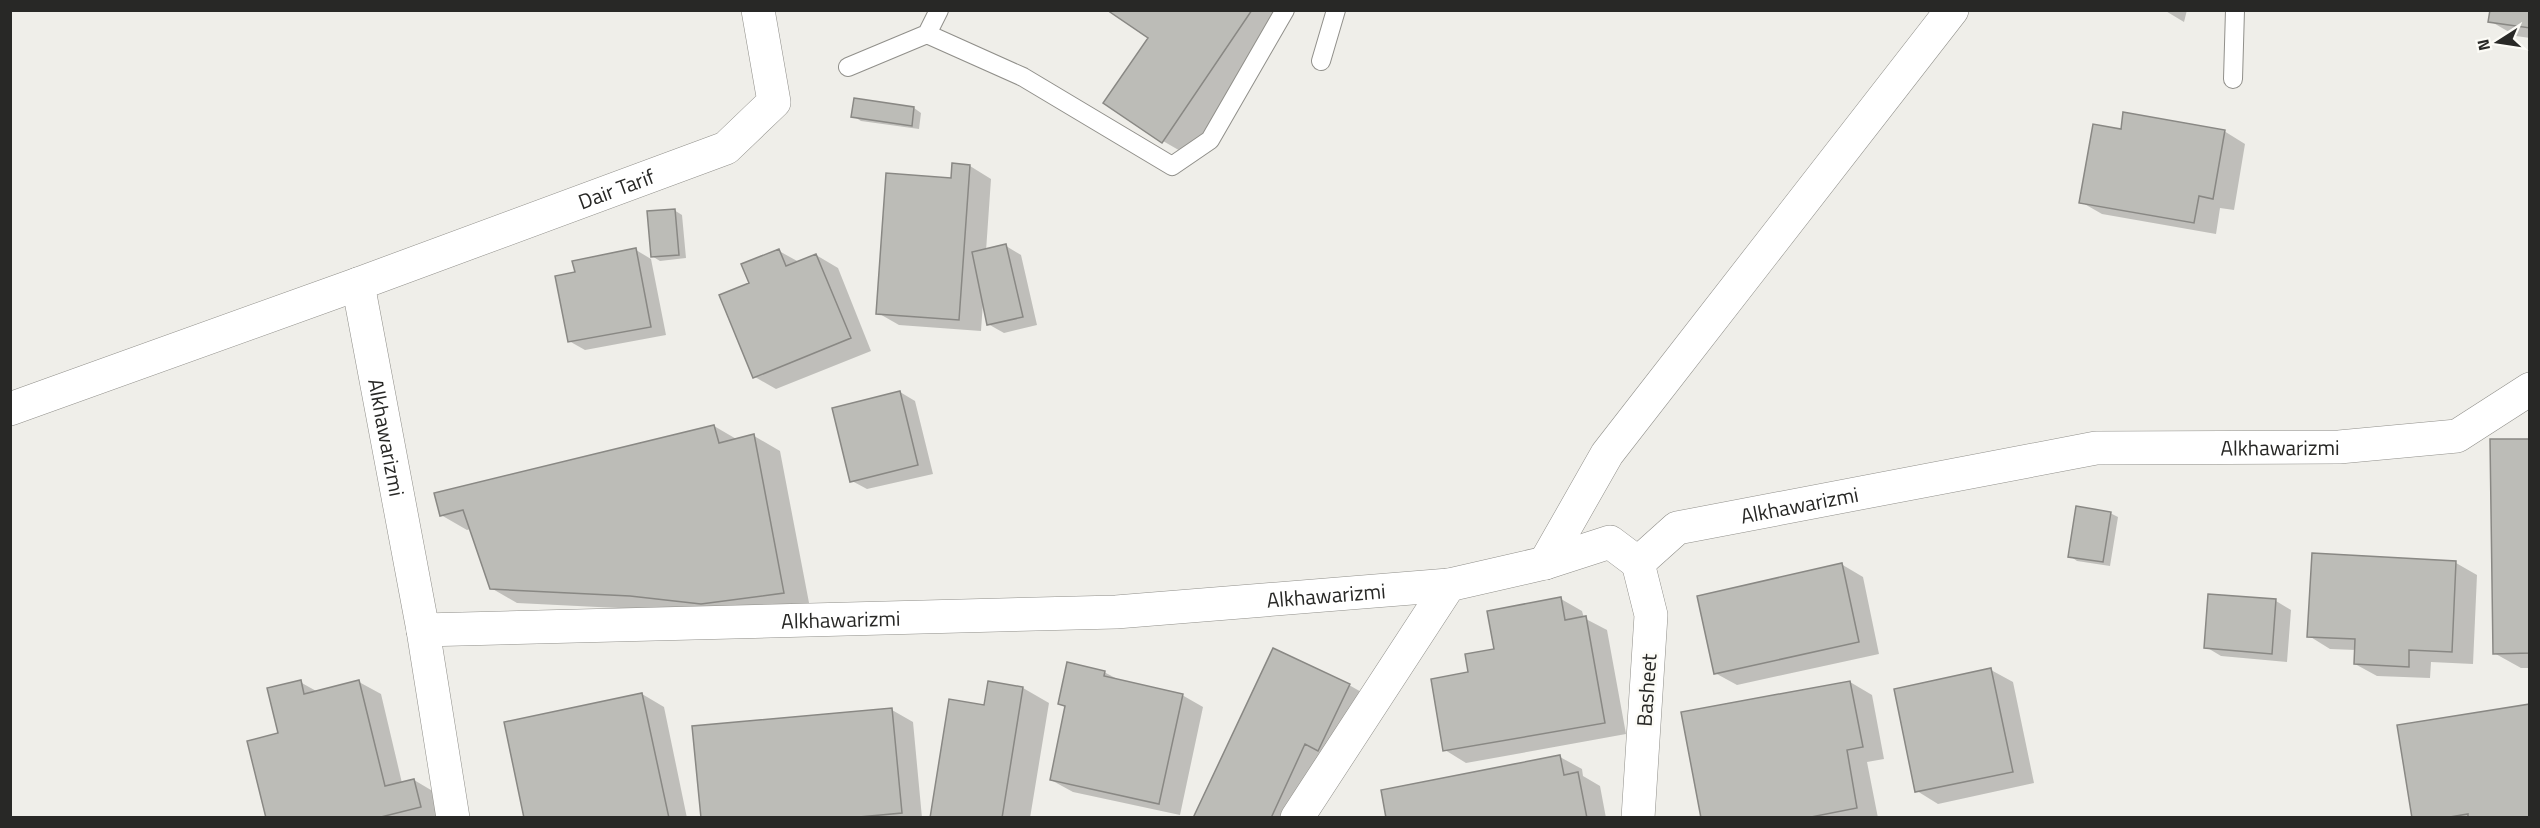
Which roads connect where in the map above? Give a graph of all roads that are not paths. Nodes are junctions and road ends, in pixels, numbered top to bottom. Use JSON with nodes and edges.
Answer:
{"nodes":[{"id":1,"x":758,"y":10,"type":"edge"},
{"id":2,"x":939,"y":10,"type":"edge"},
{"id":3,"x":1285,"y":10,"type":"edge"},
{"id":4,"x":1336,"y":10,"type":"edge"},
{"id":5,"x":1952,"y":10,"type":"edge"},
{"id":6,"x":2235,"y":10,"type":"edge"},
{"id":7,"x":927,"y":34,"type":"junction"},
{"id":8,"x":1321,"y":61,"type":"dead end"},
{"id":9,"x":848,"y":67,"type":"dead end"},
{"id":10,"x":2233,"y":79,"type":"dead end"},
{"id":11,"x":358,"y":284,"type":"junction"},
{"id":12,"x":2529,"y":389,"type":"edge"},
{"id":13,"x":10,"y":409,"type":"edge"},
{"id":14,"x":1545,"y":563,"type":"junction"},
{"id":15,"x":1638,"y":563,"type":"junction"},
{"id":16,"x":1449,"y":585,"type":"junction"},
{"id":17,"x":423,"y":630,"type":"junction"},
{"id":18,"x":453,"y":818,"type":"edge"},
{"id":19,"x":1297,"y":818,"type":"edge"},
{"id":20,"x":1638,"y":818,"type":"edge"}],
"edges":[{"from":1,"to":11,"type":"street","name":"Dair Tarif"},
{"from":2,"to":7,"type":"lane"},
{"from":3,"to":7,"type":"lane"},
{"from":4,"to":8,"type":"lane"},
{"from":5,"to":14,"type":"street"},
{"from":6,"to":10,"type":"lane"},
{"from":7,"to":9,"type":"lane"},
{"from":11,"to":13,"type":"street"},
{"from":11,"to":17,"type":"street","name":"Alkhawarizmi"},
{"from":12,"to":15,"type":"street","name":"Alkhawarizmi"},
{"from":14,"to":15,"type":"street","name":"Alkhawarizmi"},
{"from":14,"to":16,"type":"street","name":"Alkhawarizmi"},
{"from":15,"to":20,"type":"street","name":"Basheet"},
{"from":16,"to":17,"type":"street","name":"Alkhawarizmi"},
{"from":16,"to":19,"type":"street"},
{"from":17,"to":18,"type":"street"}]}
